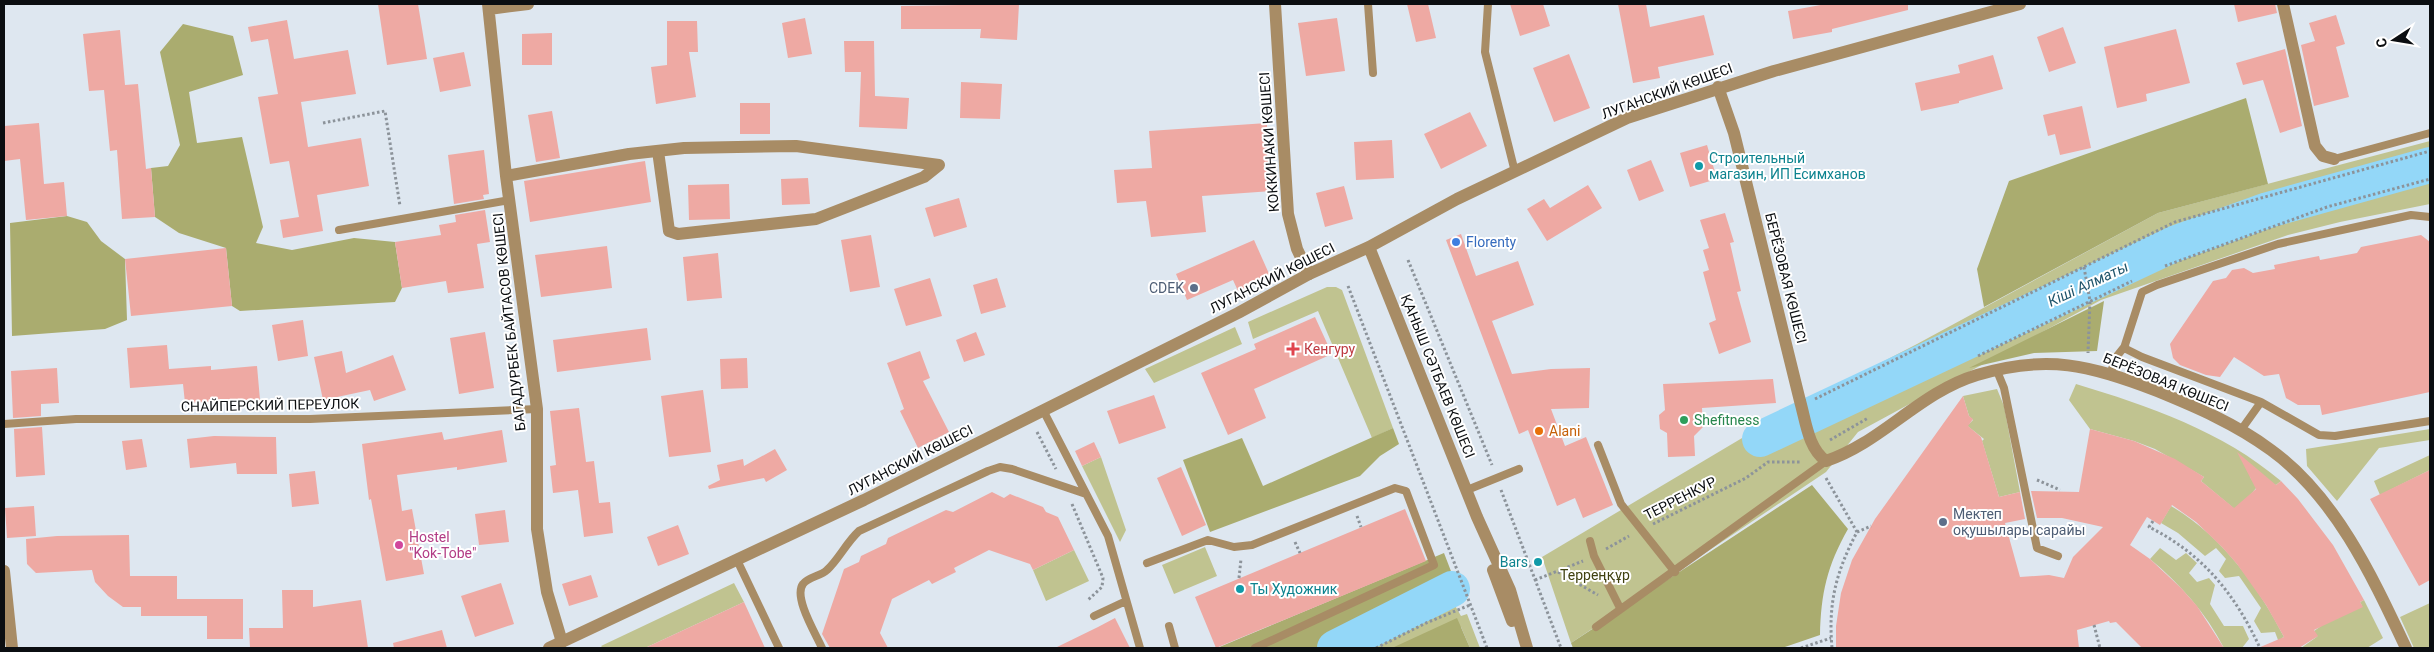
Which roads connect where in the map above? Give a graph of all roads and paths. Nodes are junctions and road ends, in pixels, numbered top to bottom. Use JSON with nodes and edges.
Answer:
{"nodes":[{"id":1,"x":528,"y":4,"type":"edge"},
{"id":2,"x":1275,"y":4,"type":"edge"},
{"id":3,"x":1368,"y":4,"type":"edge"},
{"id":4,"x":1488,"y":4,"type":"edge"},
{"id":5,"x":2020,"y":4,"type":"edge"},
{"id":6,"x":2283,"y":4,"type":"edge"},
{"id":7,"x":488,"y":6,"type":"edge"},
{"id":8,"x":1373,"y":73,"type":"dead end"},
{"id":9,"x":1718,"y":87,"type":"junction"},
{"id":10,"x":323,"y":123,"type":"dead end"},
{"id":11,"x":2430,"y":133,"type":"edge"},
{"id":12,"x":658,"y":151,"type":"junction"},
{"id":13,"x":2430,"y":151,"type":"edge"},
{"id":14,"x":2334,"y":159,"type":"joint"},
{"id":15,"x":1515,"y":172,"type":"junction"},
{"id":16,"x":506,"y":176,"type":"junction"},
{"id":17,"x":2430,"y":179,"type":"edge"},
{"id":18,"x":510,"y":200,"type":"junction"},
{"id":19,"x":2430,"y":217,"type":"edge"},
{"id":20,"x":402,"y":219,"type":"junction"},
{"id":21,"x":339,"y":230,"type":"dead end"},
{"id":22,"x":1369,"y":247,"type":"junction"},
{"id":23,"x":1408,"y":260,"type":"dead end"},
{"id":24,"x":2162,"y":267,"type":"dead end"},
{"id":25,"x":2084,"y":268,"type":"junction"},
{"id":26,"x":1310,"y":274,"type":"junction"},
{"id":27,"x":2138,"y":278,"type":"dead end"},
{"id":28,"x":1348,"y":286,"type":"dead end"},
{"id":29,"x":2090,"y":300,"type":"junction"},
{"id":30,"x":2125,"y":346,"type":"junction"},
{"id":31,"x":1974,"y":359,"type":"dead end"},
{"id":32,"x":2088,"y":361,"type":"dead end"},
{"id":33,"x":1997,"y":371,"type":"junction"},
{"id":34,"x":2110,"y":374,"type":"junction"},
{"id":35,"x":1800,"y":401,"type":"junction"},
{"id":36,"x":2262,"y":402,"type":"junction"},
{"id":37,"x":537,"y":409,"type":"junction"},
{"id":38,"x":1042,"y":410,"type":"junction"},
{"id":39,"x":1873,"y":416,"type":"dead end"},
{"id":40,"x":2430,"y":421,"type":"edge"},
{"id":41,"x":4,"y":424,"type":"edge"},
{"id":42,"x":1035,"y":429,"type":"dead end"},
{"id":43,"x":2241,"y":430,"type":"junction"},
{"id":44,"x":1598,"y":445,"type":"dead end"},
{"id":45,"x":1813,"y":445,"type":"junction"},
{"id":46,"x":1823,"y":464,"type":"junction"},
{"id":47,"x":1519,"y":469,"type":"dead end"},
{"id":48,"x":2022,"y":474,"type":"junction"},
{"id":49,"x":1497,"y":478,"type":"junction"},
{"id":50,"x":1065,"y":487,"type":"junction"},
{"id":51,"x":1467,"y":490,"type":"junction"},
{"id":52,"x":2060,"y":490,"type":"dead end"},
{"id":53,"x":1086,"y":494,"type":"junction"},
{"id":54,"x":2153,"y":521,"type":"dead end"},
{"id":55,"x":1871,"y":526,"type":"dead end"},
{"id":56,"x":1641,"y":530,"type":"junction"},
{"id":57,"x":1857,"y":532,"type":"junction"},
{"id":58,"x":1590,"y":541,"type":"dead end"},
{"id":59,"x":1243,"y":547,"type":"junction"},
{"id":60,"x":1594,"y":556,"type":"junction"},
{"id":61,"x":2058,"y":556,"type":"dead end"},
{"id":62,"x":737,"y":560,"type":"junction"},
{"id":63,"x":1147,"y":564,"type":"dead end"},
{"id":64,"x":4,"y":571,"type":"edge"},
{"id":65,"x":1675,"y":572,"type":"junction"},
{"id":66,"x":1239,"y":578,"type":"dead end"},
{"id":67,"x":1535,"y":580,"type":"junction"},
{"id":68,"x":1088,"y":600,"type":"dead end"},
{"id":69,"x":1126,"y":601,"type":"junction"},
{"id":70,"x":1470,"y":605,"type":"junction"},
{"id":71,"x":1620,"y":608,"type":"junction"},
{"id":72,"x":1094,"y":616,"type":"dead end"},
{"id":73,"x":2094,"y":625,"type":"dead end"},
{"id":74,"x":1169,"y":626,"type":"dead end"},
{"id":75,"x":1596,"y":627,"type":"dead end"},
{"id":76,"x":1831,"y":638,"type":"junction"},
{"id":77,"x":562,"y":642,"type":"junction"},
{"id":78,"x":12,"y":648,"type":"edge"},
{"id":79,"x":548,"y":648,"type":"edge"},
{"id":80,"x":779,"y":648,"type":"edge"},
{"id":81,"x":822,"y":648,"type":"edge"},
{"id":82,"x":1140,"y":648,"type":"edge"},
{"id":83,"x":1175,"y":648,"type":"edge"},
{"id":84,"x":1255,"y":648,"type":"edge"},
{"id":85,"x":1376,"y":648,"type":"edge"},
{"id":86,"x":1487,"y":648,"type":"edge"},
{"id":87,"x":1526,"y":648,"type":"edge"},
{"id":88,"x":1561,"y":648,"type":"edge"},
{"id":89,"x":1801,"y":648,"type":"edge"},
{"id":90,"x":1832,"y":648,"type":"edge"},
{"id":91,"x":2100,"y":648,"type":"edge"},
{"id":92,"x":2260,"y":648,"type":"edge"},
{"id":93,"x":2406,"y":648,"type":"edge"}],
"edges":[{"from":1,"to":7,"type":"street","name":"БАГАДУРБЕК БАЙТАСОВ КӨШЕСІ"},
{"from":2,"to":26,"type":"street","name":"КОККИНАКИ КӨШЕСІ"},
{"from":3,"to":8,"type":"lane"},
{"from":4,"to":15,"type":"lane"},
{"from":5,"to":9,"type":"street","name":"ЛУГАНСКИЙ КӨШЕСІ"},
{"from":6,"to":14,"type":"street"},
{"from":7,"to":16,"type":"street","name":"БАГАДУРБЕК БАЙТАСОВ КӨШЕСІ"},
{"from":9,"to":15,"type":"street","name":"ЛУГАНСКИЙ КӨШЕСІ"},
{"from":9,"to":35,"type":"street","name":"БЕРЁЗОВАЯ КӨШЕСІ"},
{"from":10,"to":20,"type":"path"},
{"from":11,"to":14,"type":"lane"},
{"from":12,"to":12,"type":"street"},
{"from":12,"to":16,"type":"street"},
{"from":13,"to":25,"type":"path"},
{"from":15,"to":22,"type":"street","name":"ЛУГАНСКИЙ КӨШЕСІ"},
{"from":16,"to":18,"type":"street","name":"БАГАДУРБЕК БАЙТАСОВ КӨШЕСІ"},
{"from":17,"to":24,"type":"path"},
{"from":18,"to":20,"type":"lane"},
{"from":18,"to":37,"type":"street","name":"БАГАДУРБЕК БАЙТАСОВ КӨШЕСІ"},
{"from":19,"to":30,"type":"lane"},
{"from":20,"to":21,"type":"lane"},
{"from":22,"to":26,"type":"street","name":"ЛУГАНСКИЙ КӨШЕСІ"},
{"from":22,"to":51,"type":"street","name":"ҚАНЫШ СӘТБАЕВ КӨШЕСІ"},
{"from":23,"to":49,"type":"path"},
{"from":25,"to":29,"type":"path"},
{"from":25,"to":35,"type":"path"},
{"from":26,"to":38,"type":"street","name":"ЛУГАНСКИЙ КӨШЕСІ"},
{"from":27,"to":29,"type":"path"},
{"from":28,"to":70,"type":"path"},
{"from":29,"to":31,"type":"path"},
{"from":29,"to":32,"type":"path"},
{"from":30,"to":34,"type":"lane"},
{"from":30,"to":36,"type":"lane"},
{"from":33,"to":34,"type":"street","name":"БЕРЁЗОВАЯ КӨШЕСІ"},
{"from":33,"to":46,"type":"street","name":"БЕРЁЗОВАЯ КӨШЕСІ"},
{"from":33,"to":48,"type":"lane"},
{"from":34,"to":43,"type":"street","name":"БЕРЁЗОВАЯ КӨШЕСІ"},
{"from":35,"to":45,"type":"street","name":"БЕРЁЗОВАЯ КӨШЕСІ"},
{"from":36,"to":40,"type":"lane"},
{"from":36,"to":43,"type":"lane"},
{"from":37,"to":41,"type":"lane","name":"СНАЙПЕРСКИЙ ПЕРЕУЛОК"},
{"from":37,"to":77,"type":"street","name":"БАГАДУРБЕК БАЙТАСОВ КӨШЕСІ"},
{"from":38,"to":53,"type":"lane"},
{"from":38,"to":62,"type":"street","name":"ЛУГАНСКИЙ КӨШЕСІ"},
{"from":39,"to":45,"type":"path"},
{"from":42,"to":50,"type":"path"},
{"from":43,"to":93,"type":"street","name":"БЕРЁЗОВАЯ КӨШЕСІ"},
{"from":44,"to":56,"type":"lane"},
{"from":45,"to":46,"type":"street","name":"БЕРЁЗОВАЯ КӨШЕСІ"},
{"from":46,"to":56,"type":"path","name":"ТЕРРЕНКУР"},
{"from":46,"to":57,"type":"path"},
{"from":46,"to":65,"type":"lane"},
{"from":47,"to":49,"type":"lane"},
{"from":48,"to":52,"type":"path"},
{"from":48,"to":61,"type":"lane"},
{"from":49,"to":51,"type":"lane"},
{"from":49,"to":67,"type":"path"},
{"from":50,"to":53,"type":"lane"},
{"from":50,"to":68,"type":"path"},
{"from":50,"to":81,"type":"lane"},
{"from":51,"to":87,"type":"street","name":"ҚАНЫШ СӘТБАЕВ КӨШЕСІ"},
{"from":53,"to":69,"type":"lane"},
{"from":54,"to":92,"type":"path"},
{"from":55,"to":57,"type":"path"},
{"from":56,"to":60,"type":"path","name":"ТЕРРЕНКУР"},
{"from":56,"to":65,"type":"lane"},
{"from":57,"to":76,"type":"path"},
{"from":58,"to":60,"type":"lane"},
{"from":59,"to":63,"type":"lane"},
{"from":59,"to":66,"type":"path"},
{"from":59,"to":84,"type":"lane"},
{"from":60,"to":67,"type":"path","name":"ТЕРРЕНКУР"},
{"from":60,"to":71,"type":"lane"},
{"from":62,"to":77,"type":"street","name":"ЛУГАНСКИЙ КӨШЕСІ"},
{"from":62,"to":80,"type":"lane"},
{"from":64,"to":78,"type":"street"},
{"from":65,"to":71,"type":"lane"},
{"from":67,"to":88,"type":"path"},
{"from":69,"to":72,"type":"lane"},
{"from":69,"to":82,"type":"lane"},
{"from":70,"to":85,"type":"path"},
{"from":70,"to":86,"type":"path"},
{"from":71,"to":75,"type":"lane"},
{"from":73,"to":91,"type":"path"},
{"from":74,"to":83,"type":"lane"},
{"from":76,"to":89,"type":"path"},
{"from":76,"to":90,"type":"path"},
{"from":77,"to":79,"type":"street","name":"ЛУГАНСКИЙ КӨШЕСІ"}]}
